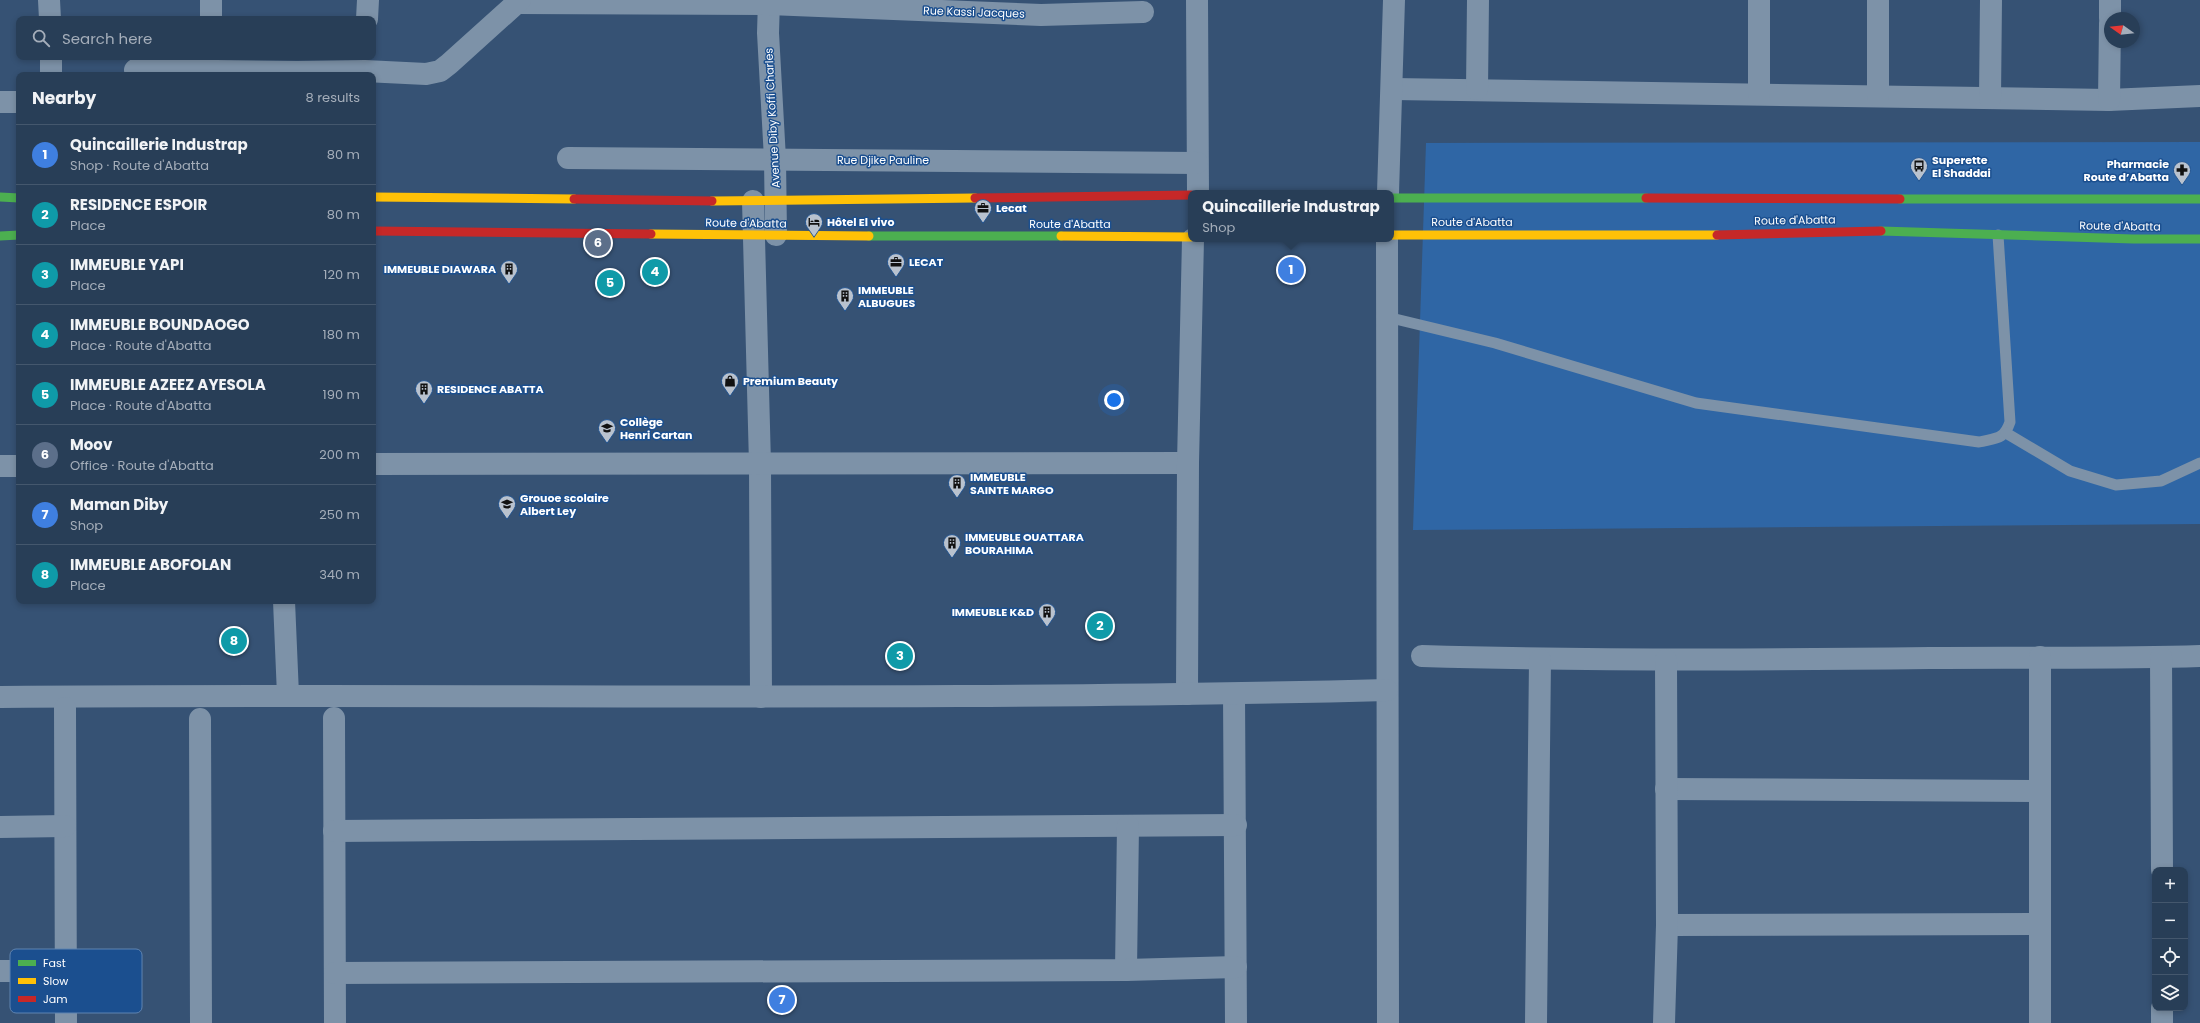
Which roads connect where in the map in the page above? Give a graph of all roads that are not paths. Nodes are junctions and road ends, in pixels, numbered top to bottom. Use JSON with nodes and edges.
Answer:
{"nodes":[{"id":1,"x":49,"y":0,"type":"edge"},
{"id":2,"x":211,"y":0,"type":"edge"},
{"id":3,"x":368,"y":0,"type":"edge"},
{"id":4,"x":1197,"y":0,"type":"edge"},
{"id":5,"x":1394,"y":0,"type":"edge"},
{"id":6,"x":1478,"y":0,"type":"edge"},
{"id":7,"x":1760,"y":0,"type":"edge"},
{"id":8,"x":1878,"y":0,"type":"edge"},
{"id":9,"x":1991,"y":0,"type":"edge"},
{"id":10,"x":2110,"y":0,"type":"edge"},
{"id":11,"x":518,"y":2,"type":"edge"},
{"id":12,"x":769,"y":2,"type":"edge"},
{"id":13,"x":1143,"y":12,"type":"dead end"},
{"id":14,"x":2110,"y":12,"type":"edge"},
{"id":15,"x":50,"y":16,"type":"edge"},
{"id":16,"x":211,"y":16,"type":"edge"},
{"id":17,"x":367,"y":16,"type":"edge"},
{"id":18,"x":2110,"y":48,"type":"edge"},
{"id":19,"x":51,"y":60,"type":"edge"},
{"id":20,"x":210,"y":64,"type":"edge"},
{"id":21,"x":366,"y":64,"type":"edge"},
{"id":22,"x":135,"y":70,"type":"dead end"},
{"id":23,"x":51,"y":72,"type":"edge"},
{"id":24,"x":280,"y":72,"type":"edge"},
{"id":25,"x":311,"y":72,"type":"edge"},
{"id":26,"x":1392,"y":89,"type":"junction"},
{"id":27,"x":1477,"y":89,"type":"junction"},
{"id":28,"x":1758,"y":94,"type":"junction"},
{"id":29,"x":1878,"y":96,"type":"junction"},
{"id":30,"x":2200,"y":96,"type":"edge"},
{"id":31,"x":1990,"y":98,"type":"junction"},
{"id":32,"x":2109,"y":100,"type":"junction"},
{"id":33,"x":0,"y":102,"type":"edge"},
{"id":34,"x":16,"y":102,"type":"edge"},
{"id":35,"x":568,"y":158,"type":"dead end"},
{"id":36,"x":775,"y":159,"type":"junction"},
{"id":37,"x":1197,"y":163,"type":"junction"},
{"id":38,"x":1198,"y":190,"type":"edge"},
{"id":39,"x":1388,"y":190,"type":"edge"},
{"id":40,"x":1188,"y":195,"type":"edge"},
{"id":41,"x":376,"y":197,"type":"edge"},
{"id":42,"x":0,"y":198,"type":"edge"},
{"id":43,"x":16,"y":198,"type":"edge"},
{"id":44,"x":1394,"y":198,"type":"edge"},
{"id":45,"x":2200,"y":199,"type":"edge"},
{"id":46,"x":753,"y":201,"type":"junction"},
{"id":47,"x":775,"y":201,"type":"junction"},
{"id":48,"x":376,"y":231,"type":"edge"},
{"id":49,"x":754,"y":235,"type":"junction"},
{"id":50,"x":776,"y":235,"type":"junction"},
{"id":51,"x":1394,"y":235,"type":"edge"},
{"id":52,"x":1998,"y":235,"type":"junction"},
{"id":53,"x":0,"y":236,"type":"edge"},
{"id":54,"x":16,"y":236,"type":"edge"},
{"id":55,"x":1188,"y":236,"type":"edge"},
{"id":56,"x":2200,"y":239,"type":"edge"},
{"id":57,"x":1193,"y":242,"type":"edge"},
{"id":58,"x":1387,"y":242,"type":"edge"},
{"id":59,"x":1387,"y":316,"type":"junction"},
{"id":60,"x":2006,"y":433,"type":"junction"},
{"id":61,"x":1188,"y":463,"type":"junction"},
{"id":62,"x":2200,"y":463,"type":"edge"},
{"id":63,"x":376,"y":464,"type":"edge"},
{"id":64,"x":760,"y":464,"type":"junction"},
{"id":65,"x":0,"y":466,"type":"edge"},
{"id":66,"x":16,"y":466,"type":"edge"},
{"id":67,"x":284,"y":604,"type":"edge"},
{"id":68,"x":1422,"y":656,"type":"dead end"},
{"id":69,"x":2200,"y":656,"type":"edge"},
{"id":70,"x":2040,"y":657,"type":"junction"},
{"id":71,"x":2161,"y":657,"type":"junction"},
{"id":72,"x":1540,"y":660,"type":"junction"},
{"id":73,"x":1666,"y":660,"type":"junction"},
{"id":74,"x":1387,"y":690,"type":"junction"},
{"id":75,"x":1187,"y":694,"type":"junction"},
{"id":76,"x":1234,"y":694,"type":"junction"},
{"id":77,"x":288,"y":695,"type":"junction"},
{"id":78,"x":0,"y":697,"type":"edge"},
{"id":79,"x":760,"y":697,"type":"junction"},
{"id":80,"x":65,"y":708,"type":"dead end"},
{"id":81,"x":334,"y":718,"type":"dead end"},
{"id":82,"x":200,"y":720,"type":"dead end"},
{"id":83,"x":1666,"y":789,"type":"junction"},
{"id":84,"x":2040,"y":791,"type":"junction"},
{"id":85,"x":1236,"y":825,"type":"junction"},
{"id":86,"x":65,"y":826,"type":"junction"},
{"id":87,"x":1128,"y":826,"type":"junction"},
{"id":88,"x":0,"y":827,"type":"edge"},
{"id":89,"x":334,"y":831,"type":"junction"},
{"id":90,"x":2162,"y":867,"type":"edge"},
{"id":91,"x":2039,"y":924,"type":"junction"},
{"id":92,"x":1666,"y":925,"type":"junction"},
{"id":93,"x":65,"y":949,"type":"edge"},
{"id":94,"x":1236,"y":967,"type":"junction"},
{"id":95,"x":1126,"y":970,"type":"junction"},
{"id":96,"x":335,"y":973,"type":"junction"},
{"id":97,"x":2162,"y":1011,"type":"edge"},
{"id":98,"x":66,"y":1013,"type":"edge"},
{"id":99,"x":66,"y":1023,"type":"edge"},
{"id":100,"x":201,"y":1023,"type":"edge"},
{"id":101,"x":335,"y":1023,"type":"edge"},
{"id":102,"x":1236,"y":1023,"type":"edge"},
{"id":103,"x":1388,"y":1023,"type":"edge"},
{"id":104,"x":1536,"y":1023,"type":"edge"},
{"id":105,"x":1664,"y":1023,"type":"edge"},
{"id":106,"x":2040,"y":1023,"type":"edge"},
{"id":107,"x":2162,"y":1023,"type":"edge"}],
"edges":[{"from":1,"to":15,"type":"street"},
{"from":2,"to":16,"type":"street"},
{"from":3,"to":17,"type":"street"},
{"from":4,"to":37,"type":"street"},
{"from":5,"to":26,"type":"street"},
{"from":6,"to":27,"type":"street"},
{"from":7,"to":28,"type":"street"},
{"from":8,"to":29,"type":"street"},
{"from":9,"to":31,"type":"street"},
{"from":10,"to":14,"type":"street"},
{"from":11,"to":12,"type":"street","name":"Rue Kassi Jacques"},
{"from":11,"to":21,"type":"street"},
{"from":12,"to":13,"type":"street","name":"Rue Kassi Jacques"},
{"from":12,"to":36,"type":"street","name":"Avenue Diby Koffi Charles"},
{"from":18,"to":32,"type":"street"},
{"from":19,"to":23,"type":"street"},
{"from":20,"to":22,"type":"street"},
{"from":20,"to":24,"type":"street"},
{"from":21,"to":25,"type":"street"},
{"from":26,"to":27,"type":"street"},
{"from":26,"to":39,"type":"street"},
{"from":27,"to":28,"type":"street"},
{"from":28,"to":29,"type":"street"},
{"from":29,"to":31,"type":"street"},
{"from":30,"to":32,"type":"street"},
{"from":31,"to":32,"type":"street"},
{"from":33,"to":34,"type":"street"},
{"from":35,"to":36,"type":"street","name":"Rue Djike Pauline"},
{"from":36,"to":37,"type":"street","name":"Rue Djike Pauline"},
{"from":36,"to":47,"type":"street","name":"Avenue Diby Koffi Charles"},
{"from":37,"to":38,"type":"street"},
{"from":40,"to":47,"type":"street"},
{"from":41,"to":46,"type":"street"},
{"from":42,"to":43,"type":"street"},
{"from":44,"to":45,"type":"street","name":"Route d'Abatta"},
{"from":46,"to":47,"type":"street"},
{"from":46,"to":49,"type":"street"},
{"from":47,"to":50,"type":"street","name":"Avenue Diby Koffi Charles"},
{"from":48,"to":49,"type":"street","name":"Route d'Abatta"},
{"from":49,"to":50,"type":"street","name":"Route d'Abatta"},
{"from":49,"to":64,"type":"street"},
{"from":50,"to":55,"type":"street","name":"Route d'Abatta"},
{"from":51,"to":52,"type":"street","name":"Route d'Abatta"},
{"from":52,"to":56,"type":"street","name":"Route d'Abatta"},
{"from":52,"to":60,"type":"lane"},
{"from":53,"to":54,"type":"street"},
{"from":57,"to":61,"type":"street"},
{"from":58,"to":59,"type":"street"},
{"from":59,"to":60,"type":"lane"},
{"from":59,"to":74,"type":"street"},
{"from":60,"to":62,"type":"lane"},
{"from":61,"to":64,"type":"street"},
{"from":61,"to":75,"type":"street"},
{"from":63,"to":64,"type":"street"},
{"from":64,"to":79,"type":"street"},
{"from":65,"to":66,"type":"street"},
{"from":67,"to":77,"type":"street"},
{"from":68,"to":72,"type":"street"},
{"from":69,"to":71,"type":"street"},
{"from":70,"to":71,"type":"street"},
{"from":70,"to":73,"type":"street"},
{"from":70,"to":84,"type":"street"},
{"from":71,"to":90,"type":"street"},
{"from":72,"to":73,"type":"street"},
{"from":72,"to":104,"type":"street"},
{"from":73,"to":83,"type":"street"},
{"from":74,"to":76,"type":"street"},
{"from":74,"to":103,"type":"street"},
{"from":75,"to":76,"type":"street"},
{"from":75,"to":79,"type":"street"},
{"from":76,"to":85,"type":"street"},
{"from":77,"to":78,"type":"street"},
{"from":77,"to":79,"type":"street"},
{"from":80,"to":86,"type":"street"},
{"from":81,"to":89,"type":"street"},
{"from":82,"to":100,"type":"street"},
{"from":83,"to":84,"type":"street"},
{"from":83,"to":92,"type":"street"},
{"from":84,"to":91,"type":"street"},
{"from":85,"to":87,"type":"street"},
{"from":85,"to":94,"type":"street"},
{"from":86,"to":88,"type":"street"},
{"from":86,"to":93,"type":"street"},
{"from":87,"to":89,"type":"street"},
{"from":87,"to":95,"type":"street"},
{"from":89,"to":96,"type":"street"},
{"from":91,"to":92,"type":"street"},
{"from":91,"to":106,"type":"street"},
{"from":92,"to":105,"type":"street"},
{"from":94,"to":95,"type":"street"},
{"from":94,"to":102,"type":"street"},
{"from":95,"to":96,"type":"street"},
{"from":96,"to":101,"type":"street"},
{"from":97,"to":107,"type":"street"},
{"from":98,"to":99,"type":"street"}]}
